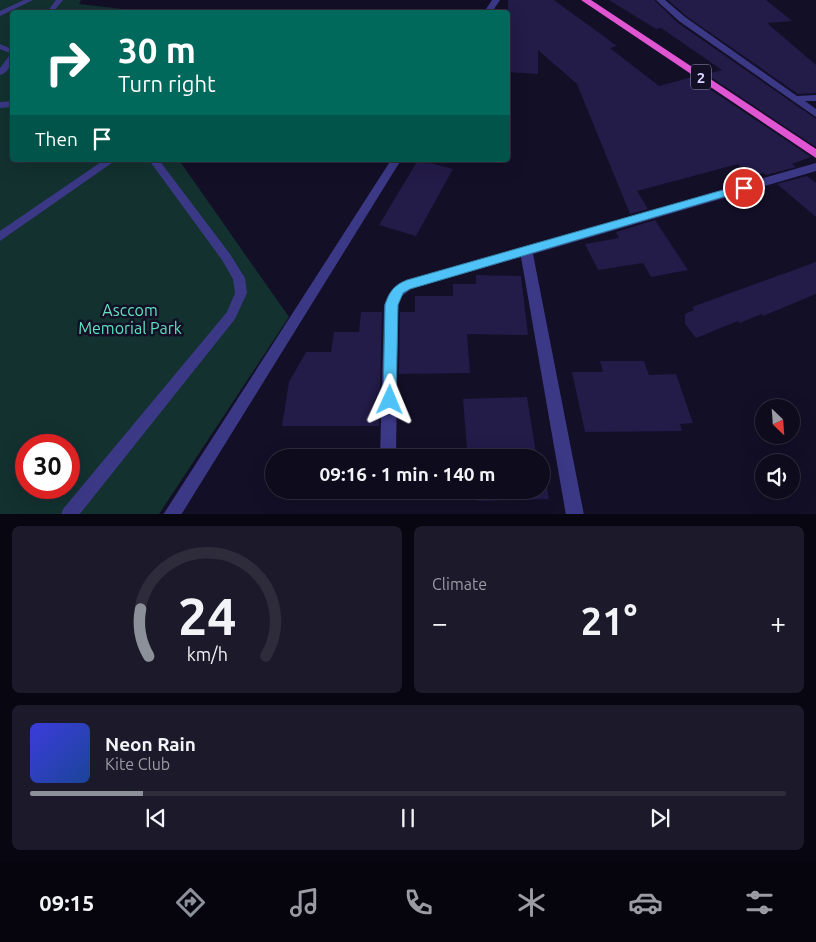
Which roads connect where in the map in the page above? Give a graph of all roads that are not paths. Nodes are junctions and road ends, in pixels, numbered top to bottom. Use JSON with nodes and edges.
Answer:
{"nodes":[{"id":1,"x":60,"y":0,"type":"edge"},
{"id":2,"x":586,"y":0,"type":"edge"},
{"id":3,"x":660,"y":0,"type":"edge"},
{"id":4,"x":25,"y":1,"type":"edge"},
{"id":5,"x":52,"y":10,"type":"edge"},
{"id":6,"x":0,"y":14,"type":"edge"},
{"id":7,"x":10,"y":60,"type":"edge"},
{"id":8,"x":0,"y":73,"type":"edge"},
{"id":9,"x":816,"y":98,"type":"edge"},
{"id":10,"x":797,"y":99,"type":"junction"},
{"id":11,"x":816,"y":114,"type":"edge"},
{"id":12,"x":816,"y":154,"type":"edge"},
{"id":13,"x":108,"y":162,"type":"edge"},
{"id":14,"x":156,"y":162,"type":"edge"},
{"id":15,"x":395,"y":162,"type":"edge"},
{"id":16,"x":816,"y":167,"type":"edge"},
{"id":17,"x":0,"y":237,"type":"edge"},
{"id":18,"x":526,"y":251,"type":"junction"},
{"id":19,"x":388,"y":449,"type":"edge"},
{"id":20,"x":69,"y":514,"type":"edge"},
{"id":21,"x":170,"y":514,"type":"edge"},
{"id":22,"x":575,"y":514,"type":"edge"}],
"edges":[{"from":1,"to":5,"type":"lane"},
{"from":2,"to":12,"type":"highway","number":"2"},
{"from":3,"to":10,"type":"street"},
{"from":4,"to":6,"type":"lane"},
{"from":7,"to":8,"type":"lane"},
{"from":9,"to":10,"type":"street"},
{"from":10,"to":11,"type":"street"},
{"from":13,"to":17,"type":"lane"},
{"from":14,"to":20,"type":"lane"},
{"from":15,"to":21,"type":"street"},
{"from":16,"to":18,"type":"street"},
{"from":18,"to":19,"type":"street"},
{"from":18,"to":22,"type":"street"}]}
